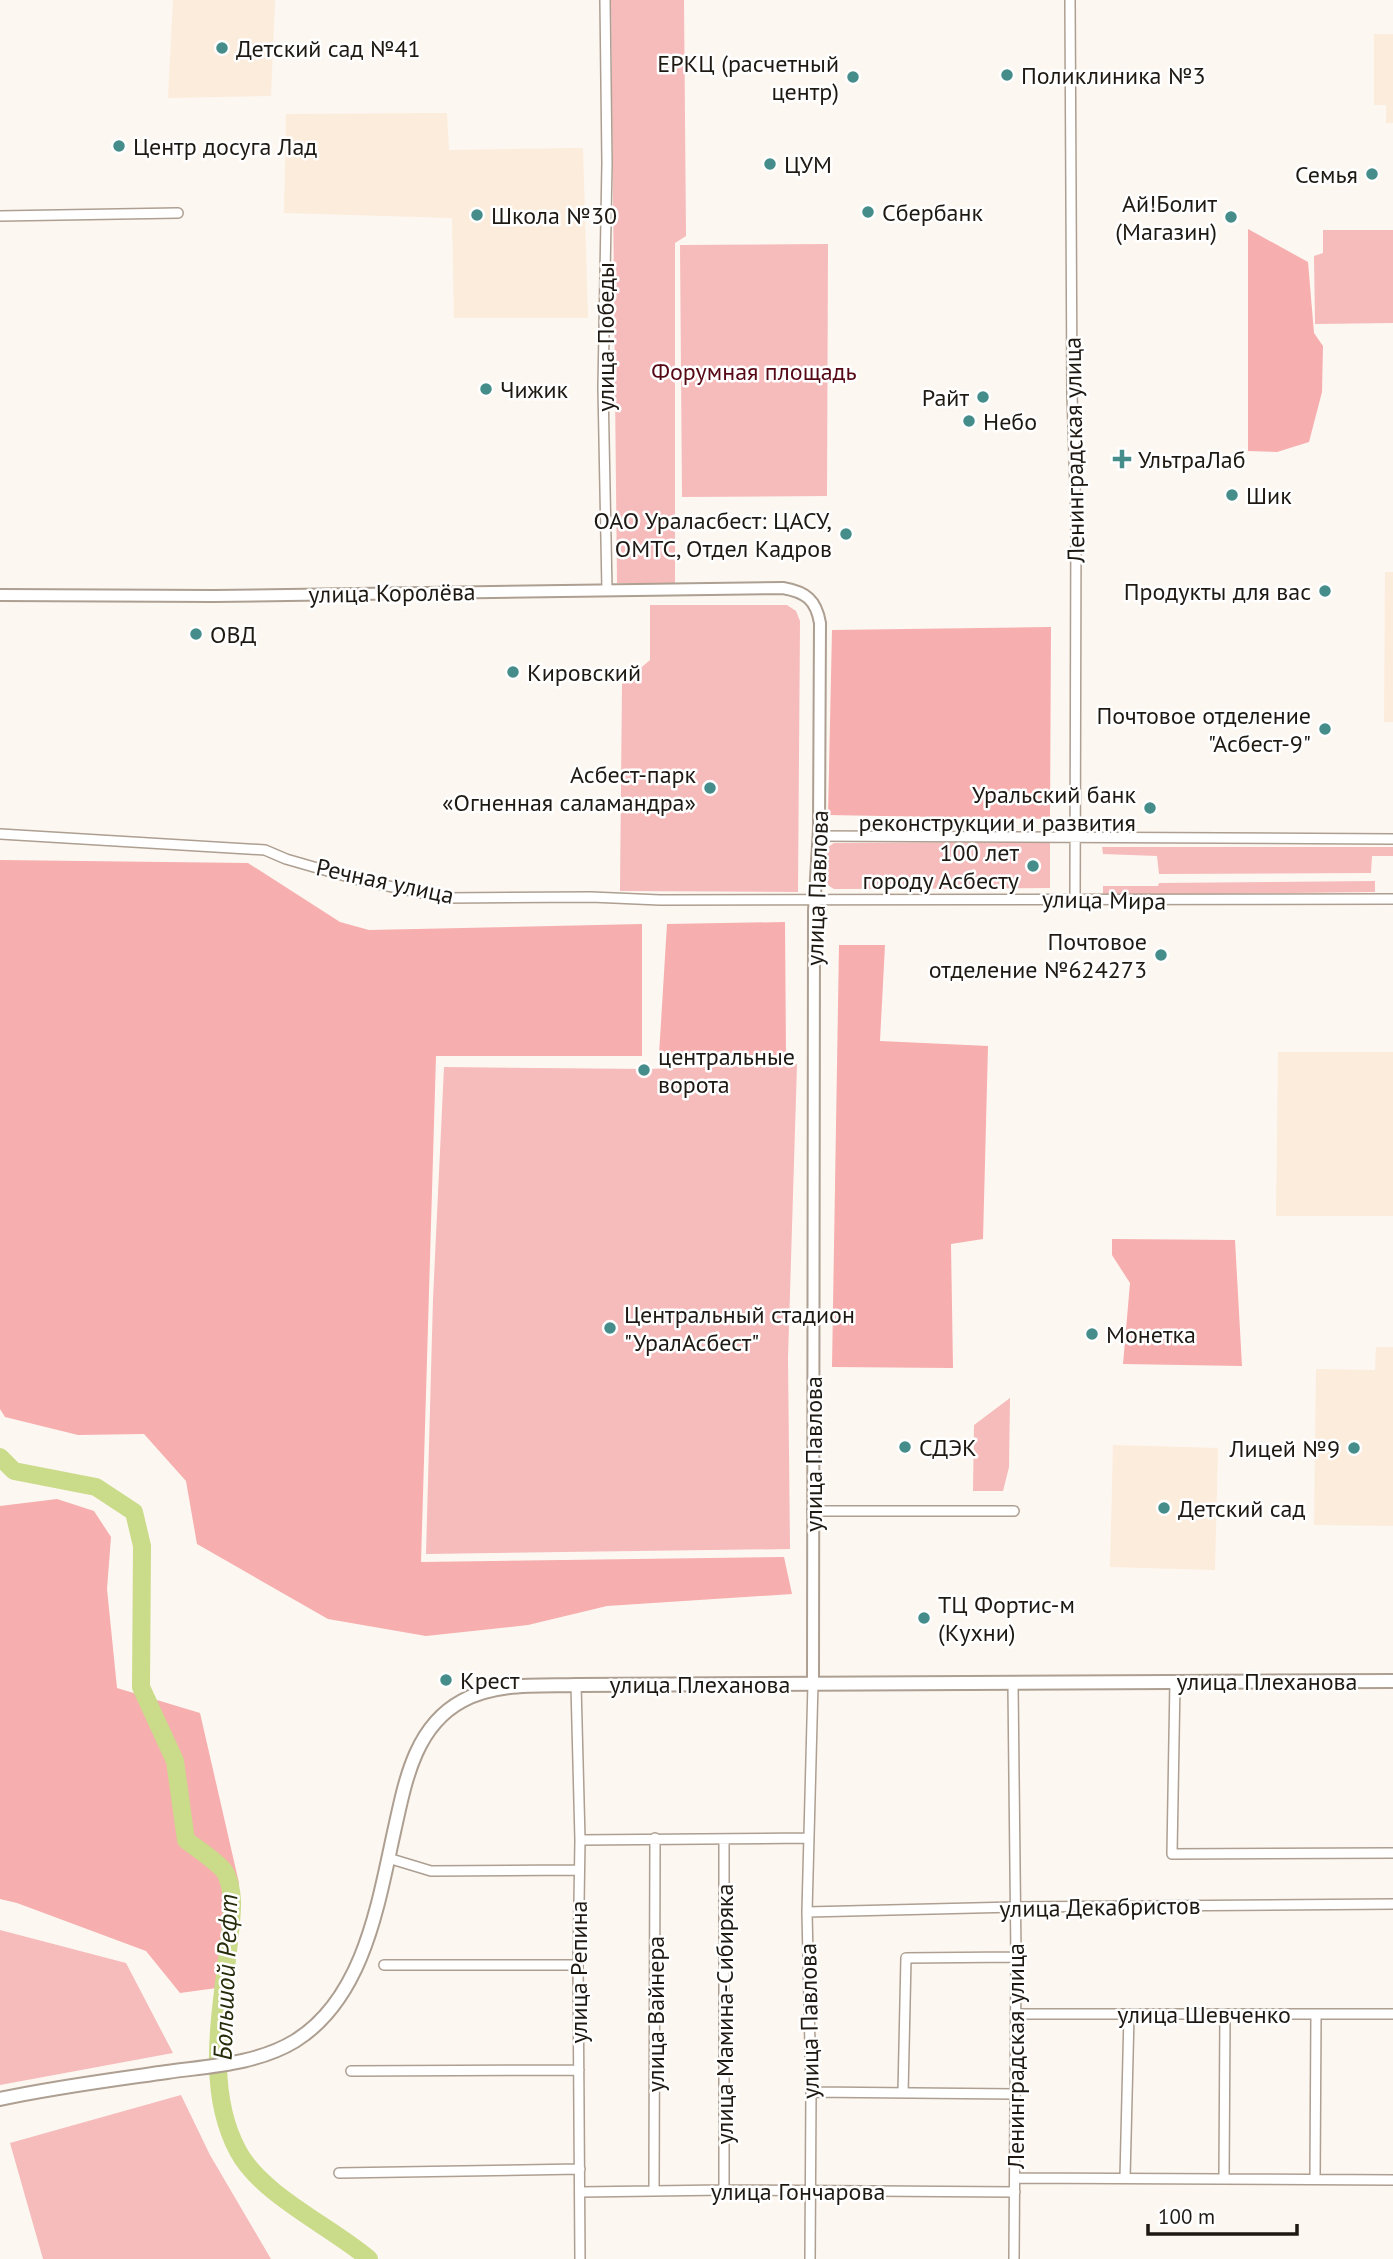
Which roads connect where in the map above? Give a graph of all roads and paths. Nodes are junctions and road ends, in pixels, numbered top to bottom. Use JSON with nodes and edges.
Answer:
{"nodes":[{"id":1,"x":605,"y":0,"type":"edge"},
{"id":2,"x":1070,"y":0,"type":"edge"},
{"id":3,"x":178,"y":212,"type":"dead end"},
{"id":4,"x":0,"y":216,"type":"edge"},
{"id":5,"x":783,"y":588,"type":"joint"},
{"id":6,"x":607,"y":590,"type":"junction"},
{"id":7,"x":0,"y":596,"type":"edge"},
{"id":8,"x":0,"y":834,"type":"edge"},
{"id":9,"x":818,"y":836,"type":"junction"},
{"id":10,"x":1075,"y":836,"type":"junction"},
{"id":11,"x":1393,"y":839,"type":"edge"},
{"id":12,"x":815,"y":899,"type":"junction"},
{"id":13,"x":1075,"y":899,"type":"junction"},
{"id":14,"x":1393,"y":900,"type":"edge"},
{"id":15,"x":812,"y":1511,"type":"junction"},
{"id":16,"x":1014,"y":1511,"type":"dead end"},
{"id":17,"x":1175,"y":1681,"type":"junction"},
{"id":18,"x":1393,"y":1681,"type":"edge"},
{"id":19,"x":813,"y":1683,"type":"junction"},
{"id":20,"x":576,"y":1685,"type":"junction"},
{"id":21,"x":1013,"y":1685,"type":"junction"},
{"id":22,"x":655,"y":1838,"type":"junction"},
{"id":23,"x":808,"y":1838,"type":"junction"},
{"id":24,"x":724,"y":1839,"type":"junction"},
{"id":25,"x":580,"y":1840,"type":"junction"},
{"id":26,"x":1393,"y":1853,"type":"edge"},
{"id":27,"x":388,"y":1858,"type":"junction"},
{"id":28,"x":578,"y":1870,"type":"junction"},
{"id":29,"x":1393,"y":1904,"type":"edge"},
{"id":30,"x":1015,"y":1907,"type":"junction"},
{"id":31,"x":807,"y":1912,"type":"junction"},
{"id":32,"x":1016,"y":1956,"type":"junction"},
{"id":33,"x":384,"y":1965,"type":"dead end"},
{"id":34,"x":578,"y":1965,"type":"junction"},
{"id":35,"x":1015,"y":2014,"type":"junction"},
{"id":36,"x":1225,"y":2014,"type":"junction"},
{"id":37,"x":1316,"y":2014,"type":"junction"},
{"id":38,"x":1393,"y":2014,"type":"edge"},
{"id":39,"x":1129,"y":2015,"type":"junction"},
{"id":40,"x":579,"y":2070,"type":"junction"},
{"id":41,"x":351,"y":2071,"type":"dead end"},
{"id":42,"x":811,"y":2092,"type":"junction"},
{"id":43,"x":903,"y":2093,"type":"junction"},
{"id":44,"x":1014,"y":2094,"type":"junction"},
{"id":45,"x":0,"y":2099,"type":"edge"},
{"id":46,"x":580,"y":2169,"type":"junction"},
{"id":47,"x":339,"y":2173,"type":"dead end"},
{"id":48,"x":1015,"y":2178,"type":"junction"},
{"id":49,"x":1125,"y":2178,"type":"junction"},
{"id":50,"x":1224,"y":2179,"type":"junction"},
{"id":51,"x":1315,"y":2179,"type":"junction"},
{"id":52,"x":1393,"y":2180,"type":"edge"},
{"id":53,"x":654,"y":2190,"type":"junction"},
{"id":54,"x":724,"y":2190,"type":"junction"},
{"id":55,"x":810,"y":2190,"type":"junction"},
{"id":56,"x":581,"y":2192,"type":"junction"},
{"id":57,"x":1015,"y":2192,"type":"junction"},
{"id":58,"x":580,"y":2259,"type":"edge"},
{"id":59,"x":810,"y":2259,"type":"edge"},
{"id":60,"x":1014,"y":2259,"type":"edge"}],
"edges":[{"from":1,"to":6,"type":"street","name":"улица Победы"},
{"from":2,"to":10,"type":"street","name":"Ленинградская улица"},
{"from":3,"to":4,"type":"street"},
{"from":5,"to":6,"type":"street","name":"улица Королёва"},
{"from":5,"to":9,"type":"street","name":"улица Павлова"},
{"from":6,"to":7,"type":"street","name":"улица Королёва"},
{"from":8,"to":12,"type":"street","name":"Речная улица"},
{"from":9,"to":10,"type":"street"},
{"from":9,"to":12,"type":"street","name":"улица Павлова"},
{"from":10,"to":11,"type":"street"},
{"from":10,"to":13,"type":"street","name":"Ленинградская улица"},
{"from":12,"to":13,"type":"street","name":"улица Мира"},
{"from":12,"to":15,"type":"street","name":"улица Павлова"},
{"from":13,"to":14,"type":"street","name":"улица Мира"},
{"from":15,"to":16,"type":"street"},
{"from":15,"to":19,"type":"street","name":"улица Павлова"},
{"from":17,"to":18,"type":"main road","name":"улица Плеханова"},
{"from":17,"to":21,"type":"main road","name":"улица Плеханова"},
{"from":17,"to":26,"type":"street"},
{"from":19,"to":20,"type":"main road","name":"улица Плеханова"},
{"from":19,"to":21,"type":"main road","name":"улица Плеханова"},
{"from":19,"to":23,"type":"street","name":"улица Павлова"},
{"from":20,"to":25,"type":"street","name":"улица Репина"},
{"from":20,"to":27,"type":"main road","name":"улица Плеханова"},
{"from":21,"to":30,"type":"street","name":"Ленинградская улица"},
{"from":22,"to":24,"type":"street"},
{"from":22,"to":25,"type":"street"},
{"from":22,"to":53,"type":"street","name":"улица Вайнера"},
{"from":23,"to":24,"type":"street"},
{"from":23,"to":31,"type":"street","name":"улица Павлова"},
{"from":24,"to":54,"type":"street","name":"улица Мамина-Сибиряка"},
{"from":25,"to":28,"type":"street","name":"улица Репина"},
{"from":27,"to":28,"type":"street"},
{"from":27,"to":45,"type":"main road","name":"улица Плеханова"},
{"from":28,"to":34,"type":"street","name":"улица Репина"},
{"from":29,"to":30,"type":"street","name":"улица Декабристов"},
{"from":30,"to":31,"type":"street","name":"улица Декабристов"},
{"from":30,"to":32,"type":"street","name":"Ленинградская улица"},
{"from":31,"to":42,"type":"street","name":"улица Павлова"},
{"from":32,"to":35,"type":"street","name":"Ленинградская улица"},
{"from":32,"to":43,"type":"street"},
{"from":33,"to":34,"type":"street"},
{"from":34,"to":40,"type":"street","name":"улица Репина"},
{"from":35,"to":39,"type":"street","name":"улица Шевченко"},
{"from":35,"to":44,"type":"street","name":"Ленинградская улица"},
{"from":36,"to":37,"type":"street","name":"улица Шевченко"},
{"from":36,"to":39,"type":"street","name":"улица Шевченко"},
{"from":36,"to":50,"type":"street"},
{"from":37,"to":38,"type":"street","name":"улица Шевченко"},
{"from":37,"to":51,"type":"street"},
{"from":39,"to":49,"type":"street"},
{"from":40,"to":41,"type":"street"},
{"from":40,"to":46,"type":"street","name":"улица Репина"},
{"from":42,"to":43,"type":"street"},
{"from":42,"to":55,"type":"street","name":"улица Павлова"},
{"from":43,"to":44,"type":"street"},
{"from":44,"to":48,"type":"street","name":"Ленинградская улица"},
{"from":46,"to":47,"type":"street"},
{"from":46,"to":56,"type":"street","name":"улица Репина"},
{"from":48,"to":49,"type":"street"},
{"from":48,"to":57,"type":"street","name":"Ленинградская улица"},
{"from":49,"to":50,"type":"street"},
{"from":50,"to":51,"type":"street"},
{"from":51,"to":52,"type":"street"},
{"from":53,"to":54,"type":"street","name":"улица Гончарова"},
{"from":53,"to":56,"type":"street","name":"улица Гончарова"},
{"from":54,"to":55,"type":"street","name":"улица Гончарова"},
{"from":55,"to":57,"type":"street","name":"улица Гончарова"},
{"from":55,"to":59,"type":"street","name":"улица Павлова"},
{"from":56,"to":58,"type":"street","name":"улица Репина"},
{"from":57,"to":60,"type":"street","name":"Ленинградская улица"}]}
